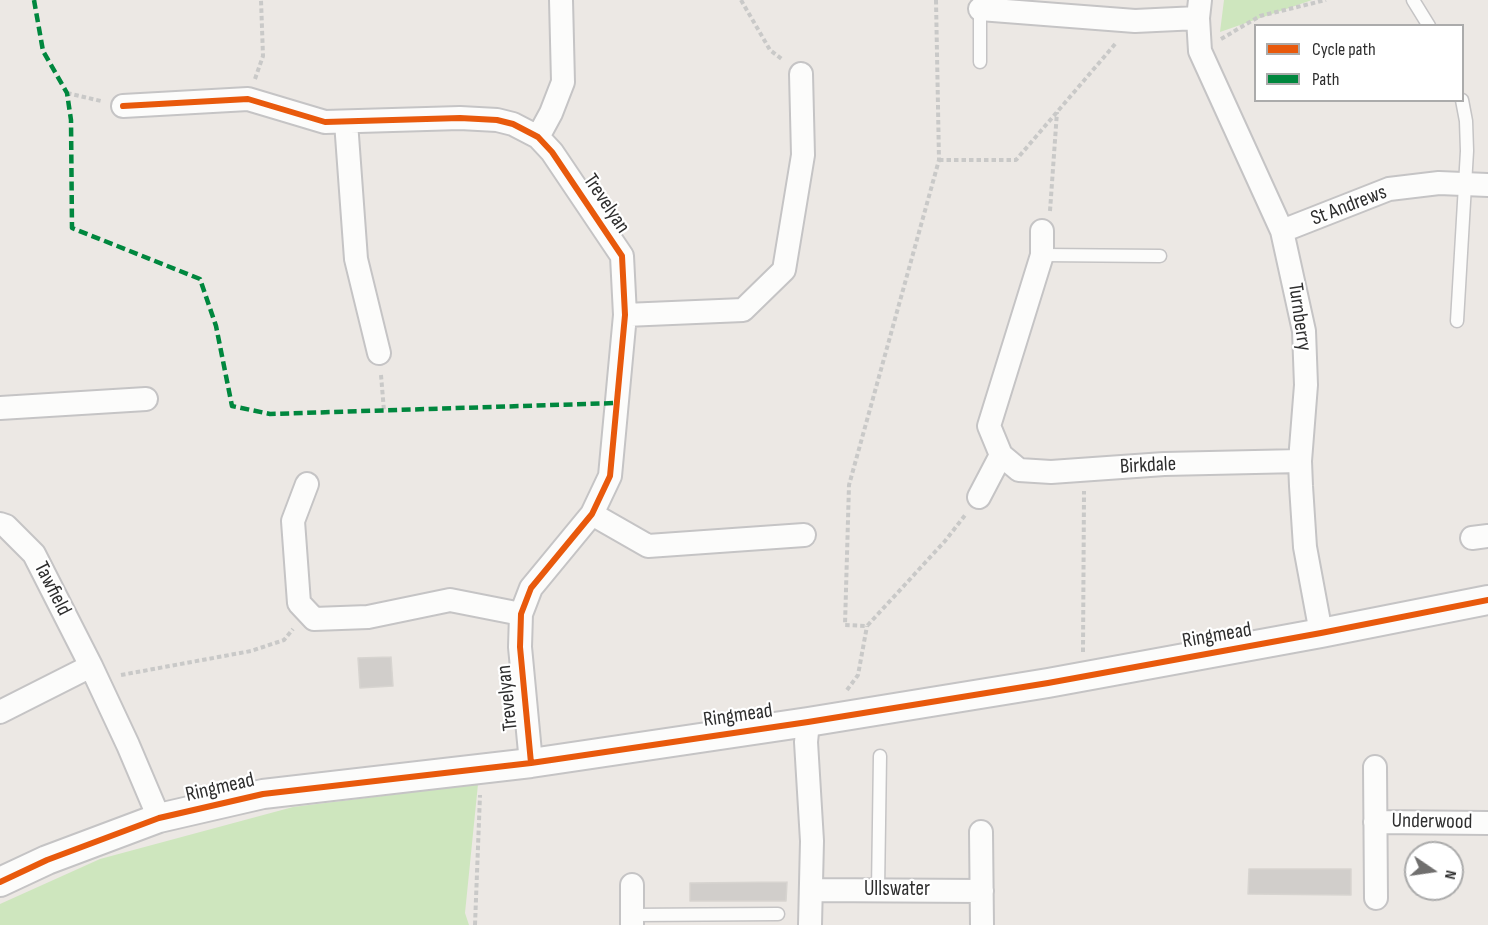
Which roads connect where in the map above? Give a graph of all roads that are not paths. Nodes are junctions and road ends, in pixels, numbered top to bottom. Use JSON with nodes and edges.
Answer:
{"nodes":[{"id":1,"x":561,"y":0,"type":"edge"},
{"id":2,"x":1413,"y":0,"type":"edge"},
{"id":3,"x":980,"y":9,"type":"joint"},
{"id":4,"x":1199,"y":9,"type":"edge"},
{"id":5,"x":1428,"y":24,"type":"edge"},
{"id":6,"x":980,"y":62,"type":"dead end"},
{"id":7,"x":801,"y":74,"type":"road end"},
{"id":8,"x":1462,"y":102,"type":"edge"},
{"id":9,"x":123,"y":105,"type":"road end"},
{"id":10,"x":346,"y":122,"type":"junction"},
{"id":11,"x":538,"y":137,"type":"junction"},
{"id":12,"x":1464,"y":184,"type":"junction"},
{"id":13,"x":1488,"y":185,"type":"edge"},
{"id":14,"x":1042,"y":231,"type":"road end"},
{"id":15,"x":1282,"y":231,"type":"junction"},
{"id":16,"x":1042,"y":255,"type":"junction"},
{"id":17,"x":1160,"y":256,"type":"dead end"},
{"id":18,"x":625,"y":315,"type":"junction"},
{"id":19,"x":1457,"y":321,"type":"dead end"},
{"id":20,"x":379,"y":353,"type":"road end"},
{"id":21,"x":146,"y":399,"type":"dead end"},
{"id":22,"x":0,"y":408,"type":"edge"},
{"id":23,"x":1000,"y":455,"type":"junction"},
{"id":24,"x":1300,"y":461,"type":"junction"},
{"id":25,"x":307,"y":484,"type":"dead end"},
{"id":26,"x":979,"y":497,"type":"road end"},
{"id":27,"x":592,"y":514,"type":"junction"},
{"id":28,"x":0,"y":524,"type":"edge"},
{"id":29,"x":804,"y":535,"type":"dead end"},
{"id":30,"x":1488,"y":600,"type":"edge"},
{"id":31,"x":520,"y":614,"type":"junction"},
{"id":32,"x":1321,"y":633,"type":"junction"},
{"id":33,"x":95,"y":674,"type":"junction"},
{"id":34,"x":0,"y":712,"type":"edge"},
{"id":35,"x":808,"y":722,"type":"junction"},
{"id":36,"x":880,"y":756,"type":"dead end"},
{"id":37,"x":531,"y":763,"type":"junction"},
{"id":38,"x":1375,"y":767,"type":"dead end"},
{"id":39,"x":159,"y":818,"type":"junction"},
{"id":40,"x":1375,"y":822,"type":"junction"},
{"id":41,"x":1488,"y":823,"type":"edge"},
{"id":42,"x":981,"y":832,"type":"dead end"},
{"id":43,"x":0,"y":882,"type":"edge"},
{"id":44,"x":632,"y":885,"type":"dead end"},
{"id":45,"x":811,"y":890,"type":"junction"},
{"id":46,"x":878,"y":890,"type":"junction"},
{"id":47,"x":982,"y":891,"type":"junction"},
{"id":48,"x":1376,"y":897,"type":"dead end"},
{"id":49,"x":778,"y":914,"type":"dead end"},
{"id":50,"x":632,"y":920,"type":"edge"},
{"id":51,"x":810,"y":925,"type":"edge"},
{"id":52,"x":982,"y":925,"type":"edge"}],
"edges":[{"from":1,"to":11,"type":"street"},
{"from":2,"to":5,"type":"lane"},
{"from":3,"to":4,"type":"street","name":"Turnberry"},
{"from":3,"to":6,"type":"lane"},
{"from":4,"to":15,"type":"street","name":"Turnberry"},
{"from":7,"to":18,"type":"street"},
{"from":8,"to":12,"type":"lane"},
{"from":9,"to":10,"type":"street","name":"Trevelyan"},
{"from":10,"to":11,"type":"street","name":"Trevelyan"},
{"from":10,"to":20,"type":"street"},
{"from":11,"to":18,"type":"street","name":"Trevelyan"},
{"from":12,"to":13,"type":"street","name":"St Andrews"},
{"from":12,"to":15,"type":"street","name":"St Andrews"},
{"from":12,"to":19,"type":"lane"},
{"from":14,"to":16,"type":"street"},
{"from":15,"to":24,"type":"street","name":"Turnberry"},
{"from":16,"to":17,"type":"lane"},
{"from":16,"to":23,"type":"street"},
{"from":18,"to":27,"type":"street","name":"Trevelyan"},
{"from":21,"to":22,"type":"street"},
{"from":23,"to":24,"type":"street","name":"Birkdale"},
{"from":23,"to":26,"type":"street"},
{"from":24,"to":32,"type":"street","name":"Turnberry"},
{"from":25,"to":31,"type":"street"},
{"from":27,"to":29,"type":"street"},
{"from":27,"to":31,"type":"street","name":"Trevelyan"},
{"from":28,"to":33,"type":"street","name":"Tawfield"},
{"from":30,"to":32,"type":"street","name":"Ringmead"},
{"from":31,"to":37,"type":"street","name":"Trevelyan"},
{"from":32,"to":35,"type":"street","name":"Ringmead"},
{"from":33,"to":34,"type":"street"},
{"from":33,"to":39,"type":"street","name":"Tawfield"},
{"from":35,"to":37,"type":"street","name":"Ringmead"},
{"from":35,"to":45,"type":"street"},
{"from":36,"to":46,"type":"lane"},
{"from":37,"to":39,"type":"street","name":"Ringmead"},
{"from":38,"to":40,"type":"street","name":"Underwood"},
{"from":39,"to":43,"type":"street","name":"Ringmead"},
{"from":40,"to":41,"type":"street","name":"Underwood"},
{"from":40,"to":48,"type":"street","name":"Underwood"},
{"from":42,"to":47,"type":"street"},
{"from":44,"to":50,"type":"street"},
{"from":45,"to":46,"type":"street","name":"Ullswater"},
{"from":45,"to":51,"type":"street"},
{"from":46,"to":47,"type":"street","name":"Ullswater"},
{"from":47,"to":52,"type":"street"},
{"from":49,"to":50,"type":"lane"}]}
